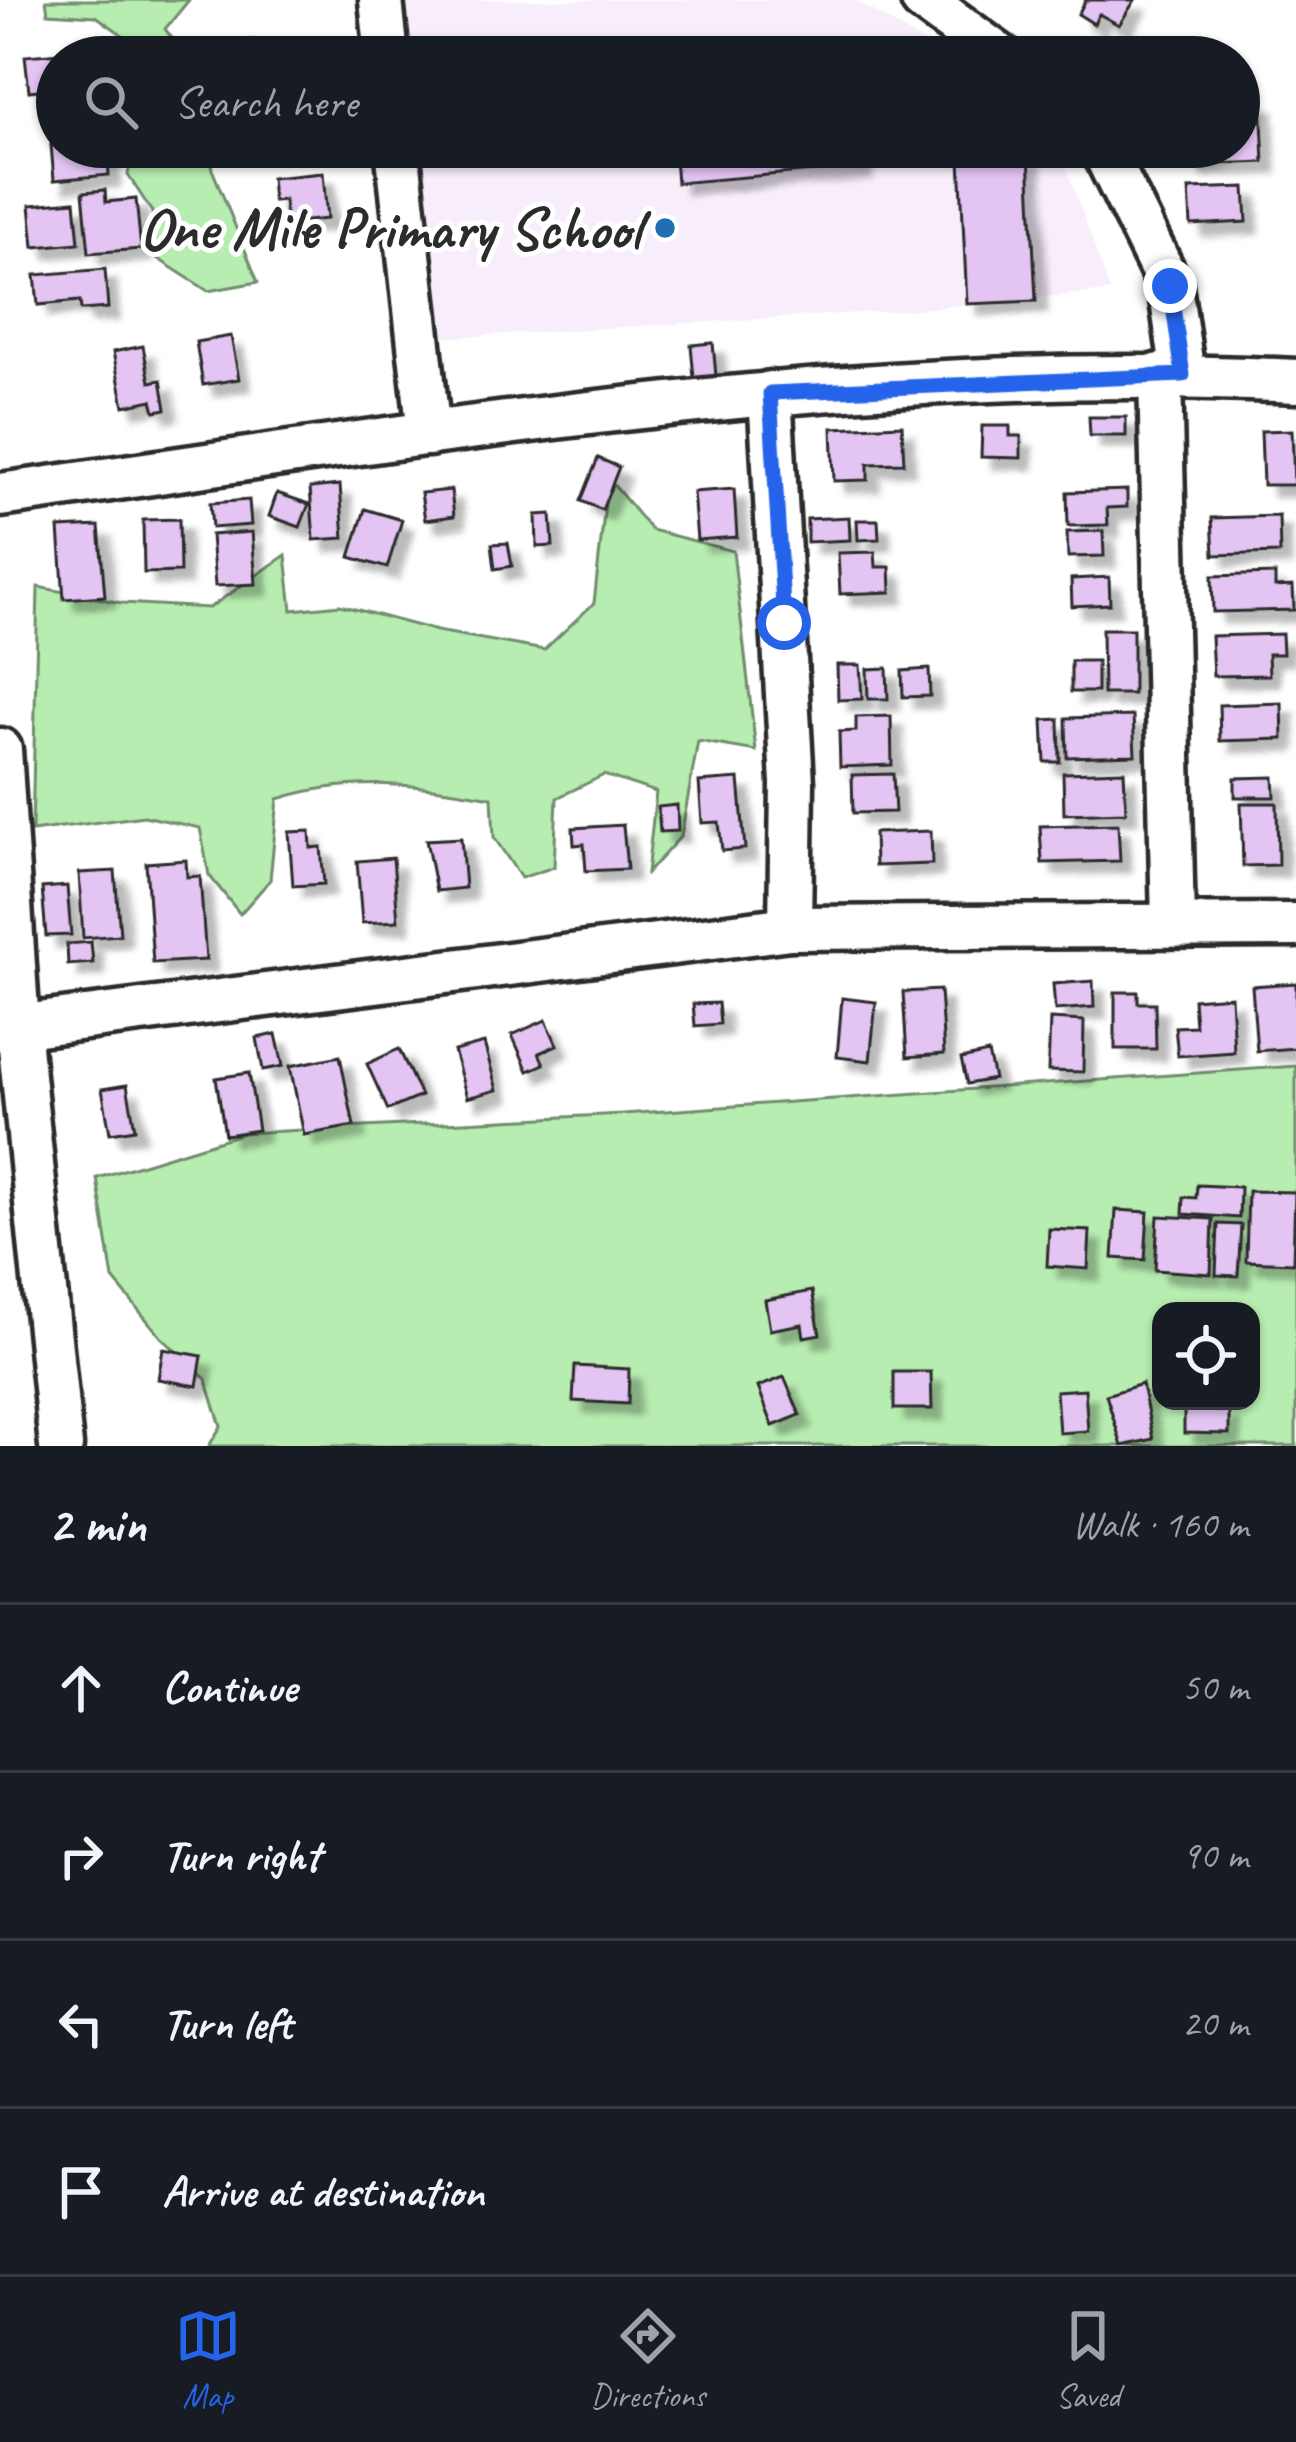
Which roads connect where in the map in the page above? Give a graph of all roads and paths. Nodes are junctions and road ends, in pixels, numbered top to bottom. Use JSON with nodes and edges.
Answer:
{"nodes":[{"id":1,"x":381,"y":0,"type":"edge"},
{"id":2,"x":922,"y":0,"type":"edge"},
{"id":3,"x":385,"y":36,"type":"edge"},
{"id":4,"x":972,"y":36,"type":"edge"},
{"id":5,"x":399,"y":168,"type":"edge"},
{"id":6,"x":1112,"y":168,"type":"edge"},
{"id":7,"x":1172,"y":375,"type":"junction"},
{"id":8,"x":1296,"y":381,"type":"edge"},
{"id":9,"x":770,"y":393,"type":"junction"},
{"id":10,"x":429,"y":434,"type":"junction"},
{"id":11,"x":0,"y":494,"type":"edge"},
{"id":12,"x":0,"y":750,"type":"edge"},
{"id":13,"x":1173,"y":923,"type":"junction"},
{"id":14,"x":1296,"y":925,"type":"edge"},
{"id":15,"x":790,"y":928,"type":"junction"},
{"id":16,"x":9,"y":1028,"type":"edge"},
{"id":17,"x":61,"y":1446,"type":"edge"}],
"edges":[{"from":1,"to":3,"type":"street"},
{"from":2,"to":4,"type":"street"},
{"from":5,"to":10,"type":"street"},
{"from":6,"to":7,"type":"street"},
{"from":7,"to":8,"type":"street"},
{"from":7,"to":9,"type":"street"},
{"from":7,"to":13,"type":"street"},
{"from":9,"to":10,"type":"street"},
{"from":9,"to":15,"type":"street"},
{"from":10,"to":11,"type":"street"},
{"from":12,"to":16,"type":"street"},
{"from":13,"to":14,"type":"street"},
{"from":13,"to":15,"type":"street"},
{"from":15,"to":16,"type":"street"},
{"from":16,"to":17,"type":"street"}]}
